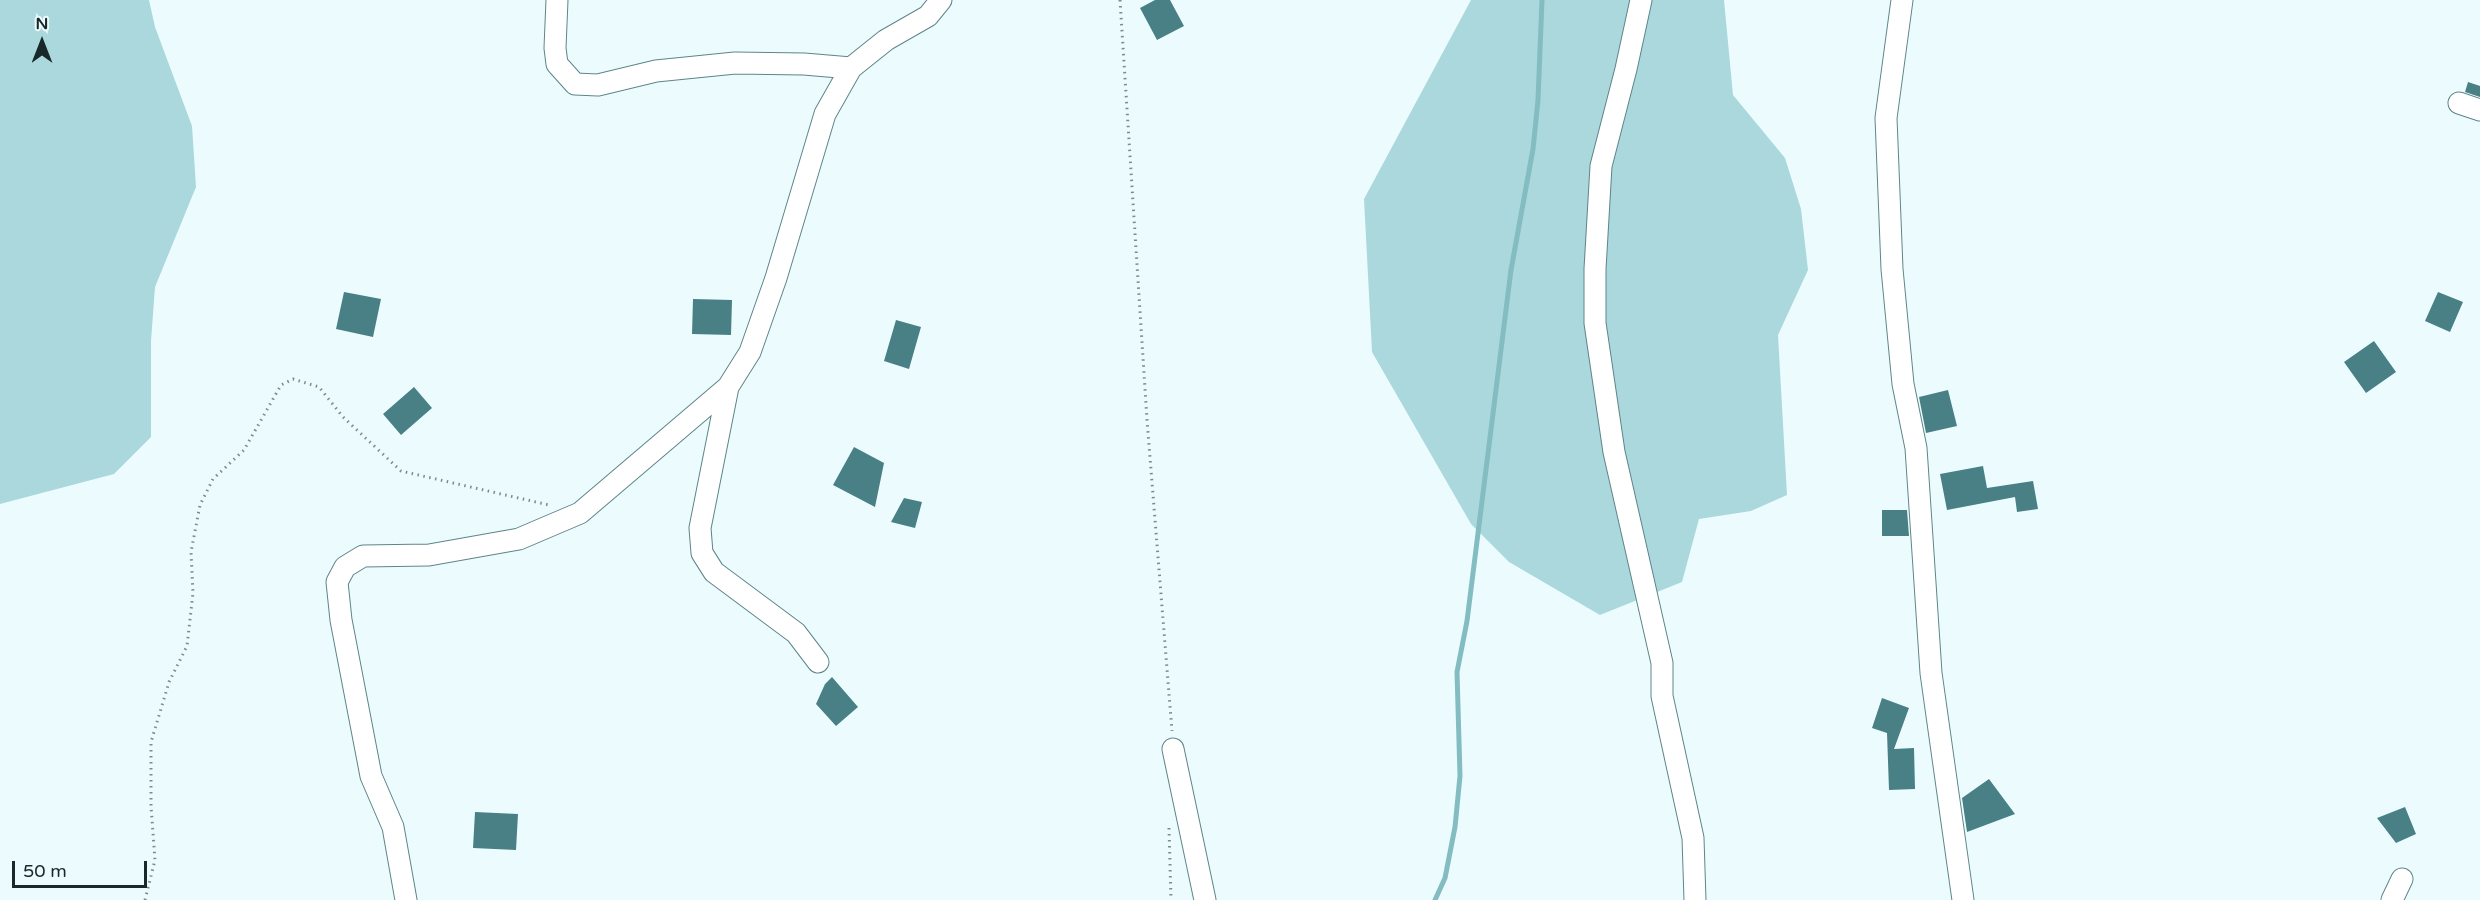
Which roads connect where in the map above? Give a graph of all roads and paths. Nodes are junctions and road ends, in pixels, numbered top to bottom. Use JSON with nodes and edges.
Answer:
{"nodes":[{"id":1,"x":557,"y":0,"type":"edge"},
{"id":2,"x":941,"y":0,"type":"edge"},
{"id":3,"x":1120,"y":0,"type":"edge"},
{"id":4,"x":1641,"y":0,"type":"edge"},
{"id":5,"x":1902,"y":0,"type":"edge"},
{"id":6,"x":851,"y":68,"type":"junction"},
{"id":7,"x":2459,"y":103,"type":"dead end"},
{"id":8,"x":2480,"y":110,"type":"edge"},
{"id":9,"x":728,"y":387,"type":"junction"},
{"id":10,"x":580,"y":513,"type":"junction"},
{"id":11,"x":818,"y":662,"type":"dead end"},
{"id":12,"x":1173,"y":749,"type":"joint"},
{"id":13,"x":1168,"y":825,"type":"dead end"},
{"id":14,"x":2402,"y":879,"type":"dead end"},
{"id":15,"x":145,"y":900,"type":"edge"},
{"id":16,"x":406,"y":900,"type":"edge"},
{"id":17,"x":1171,"y":900,"type":"edge"},
{"id":18,"x":1205,"y":900,"type":"edge"},
{"id":19,"x":1695,"y":900,"type":"edge"},
{"id":20,"x":1963,"y":900,"type":"edge"},
{"id":21,"x":2392,"y":900,"type":"edge"}],
"edges":[{"from":1,"to":6,"type":"street"},
{"from":2,"to":6,"type":"street"},
{"from":3,"to":12,"type":"path"},
{"from":4,"to":19,"type":"street"},
{"from":5,"to":20,"type":"street"},
{"from":6,"to":9,"type":"street"},
{"from":7,"to":8,"type":"street"},
{"from":9,"to":10,"type":"street"},
{"from":9,"to":11,"type":"street"},
{"from":10,"to":15,"type":"path"},
{"from":10,"to":16,"type":"street"},
{"from":12,"to":18,"type":"street"},
{"from":13,"to":17,"type":"path"},
{"from":14,"to":21,"type":"street"}]}
